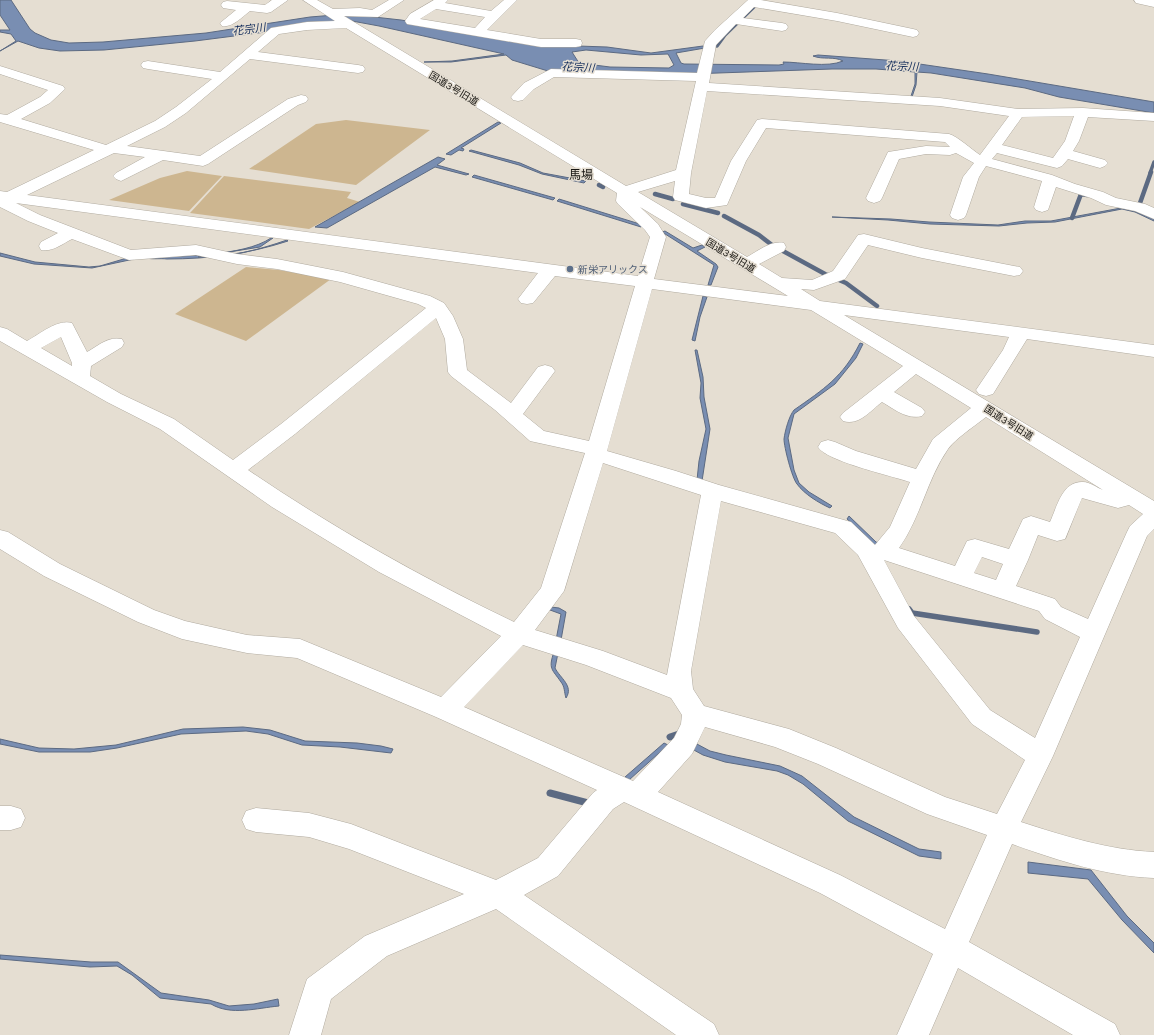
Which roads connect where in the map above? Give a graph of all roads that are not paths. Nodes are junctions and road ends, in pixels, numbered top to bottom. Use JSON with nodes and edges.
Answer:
{"nodes":[{"id":1,"x":282,"y":0,"type":"edge"},
{"id":2,"x":309,"y":0,"type":"edge"},
{"id":3,"x":398,"y":0,"type":"edge"},
{"id":4,"x":510,"y":0,"type":"edge"},
{"id":5,"x":1140,"y":0,"type":"edge"},
{"id":6,"x":438,"y":2,"type":"edge"},
{"id":7,"x":753,"y":2,"type":"edge"},
{"id":8,"x":1154,"y":3,"type":"edge"},
{"id":9,"x":227,"y":4,"type":"dead end"},
{"id":10,"x":247,"y":7,"type":"junction"},
{"id":11,"x":330,"y":13,"type":"junction"},
{"id":12,"x":494,"y":15,"type":"junction"},
{"id":13,"x":905,"y":18,"type":"dead end"},
{"id":14,"x":733,"y":20,"type":"junction"},
{"id":15,"x":226,"y":23,"type":"dead end"},
{"id":16,"x":347,"y":23,"type":"junction"},
{"id":17,"x":879,"y":26,"type":"junction"},
{"id":18,"x":782,"y":27,"type":"dead end"},
{"id":19,"x":478,"y":32,"type":"junction"},
{"id":20,"x":913,"y":33,"type":"dead end"},
{"id":21,"x":576,"y":43,"type":"dead end"},
{"id":22,"x":247,"y":55,"type":"junction"},
{"id":23,"x":148,"y":65,"type":"dead end"},
{"id":24,"x":358,"y":69,"type":"dead end"},
{"id":25,"x":0,"y":70,"type":"edge"},
{"id":26,"x":222,"y":76,"type":"junction"},
{"id":27,"x":703,"y":80,"type":"junction"},
{"id":28,"x":760,"y":91,"type":"junction"},
{"id":29,"x":518,"y":97,"type":"dead end"},
{"id":30,"x":301,"y":99,"type":"dead end"},
{"id":31,"x":1083,"y":112,"type":"junction"},
{"id":32,"x":1018,"y":113,"type":"junction"},
{"id":33,"x":770,"y":114,"type":"junction"},
{"id":34,"x":1154,"y":117,"type":"edge"},
{"id":35,"x":4,"y":119,"type":"edge"},
{"id":36,"x":992,"y":147,"type":"junction"},
{"id":37,"x":109,"y":149,"type":"junction"},
{"id":38,"x":962,"y":151,"type":"junction"},
{"id":39,"x":1064,"y":154,"type":"junction"},
{"id":40,"x":161,"y":155,"type":"junction"},
{"id":41,"x":981,"y":161,"type":"junction"},
{"id":42,"x":1100,"y":163,"type":"dead end"},
{"id":43,"x":683,"y":173,"type":"junction"},
{"id":44,"x":121,"y":176,"type":"dead end"},
{"id":45,"x":1050,"y":180,"type":"junction"},
{"id":46,"x":625,"y":192,"type":"junction"},
{"id":47,"x":682,"y":197,"type":"junction"},
{"id":48,"x":874,"y":198,"type":"dead end"},
{"id":49,"x":2,"y":199,"type":"edge"},
{"id":50,"x":1042,"y":207,"type":"dead end"},
{"id":51,"x":1154,"y":214,"type":"edge"},
{"id":52,"x":958,"y":215,"type":"dead end"},
{"id":53,"x":1105,"y":216,"type":"dead end"},
{"id":54,"x":1154,"y":223,"type":"edge"},
{"id":55,"x":70,"y":233,"type":"junction"},
{"id":56,"x":47,"y":246,"type":"dead end"},
{"id":57,"x":778,"y":247,"type":"dead end"},
{"id":58,"x":761,"y":269,"type":"junction"},
{"id":59,"x":550,"y":270,"type":"junction"},
{"id":60,"x":1014,"y":271,"type":"dead end"},
{"id":61,"x":644,"y":282,"type":"junction"},
{"id":62,"x":747,"y":296,"type":"junction"},
{"id":63,"x":527,"y":299,"type":"dead end"},
{"id":64,"x":815,"y":305,"type":"junction"},
{"id":65,"x":438,"y":307,"type":"junction"},
{"id":66,"x":1021,"y":332,"type":"junction"},
{"id":67,"x":0,"y":333,"type":"edge"},
{"id":68,"x":115,"y":343,"type":"dead end"},
{"id":69,"x":28,"y":348,"type":"junction"},
{"id":70,"x":1154,"y":351,"type":"edge"},
{"id":71,"x":916,"y":365,"type":"junction"},
{"id":72,"x":81,"y":370,"type":"junction"},
{"id":73,"x":545,"y":371,"type":"dead end"},
{"id":74,"x":881,"y":393,"type":"junction"},
{"id":75,"x":986,"y":399,"type":"junction"},
{"id":76,"x":916,"y":412,"type":"dead end"},
{"id":77,"x":512,"y":415,"type":"junction"},
{"id":78,"x":850,"y":417,"type":"dead end"},
{"id":79,"x":828,"y":447,"type":"dead end"},
{"id":80,"x":596,"y":452,"type":"junction"},
{"id":81,"x":234,"y":470,"type":"junction"},
{"id":82,"x":922,"y":478,"type":"junction"},
{"id":83,"x":712,"y":491,"type":"junction"},
{"id":84,"x":1132,"y":498,"type":"junction"},
{"id":85,"x":1154,"y":511,"type":"edge"},
{"id":86,"x":1154,"y":516,"type":"edge"},
{"id":87,"x":0,"y":538,"type":"edge"},
{"id":88,"x":876,"y":553,"type":"junction"},
{"id":89,"x":1017,"y":560,"type":"junction"},
{"id":90,"x":966,"y":567,"type":"dead end"},
{"id":91,"x":1008,"y":580,"type":"dead end"},
{"id":92,"x":1094,"y":633,"type":"junction"},
{"id":93,"x":518,"y":634,"type":"junction"},
{"id":94,"x":680,"y":691,"type":"junction"},
{"id":95,"x":445,"y":710,"type":"junction"},
{"id":96,"x":695,"y":714,"type":"junction"},
{"id":97,"x":1040,"y":756,"type":"junction"},
{"id":98,"x":630,"y":792,"type":"junction"},
{"id":99,"x":256,"y":820,"type":"dead end"},
{"id":100,"x":1004,"y":829,"type":"junction"},
{"id":101,"x":1154,"y":866,"type":"edge"},
{"id":102,"x":498,"y":894,"type":"junction"},
{"id":103,"x":950,"y":948,"type":"junction"},
{"id":104,"x":305,"y":1035,"type":"edge"},
{"id":105,"x":703,"y":1035,"type":"edge"},
{"id":106,"x":912,"y":1035,"type":"edge"},
{"id":107,"x":1104,"y":1035,"type":"edge"}],
"edges":[{"from":1,"to":10,"type":"street"},
{"from":2,"to":11,"type":"street","name":"国道3号旧道"},
{"from":3,"to":11,"type":"street"},
{"from":4,"to":12,"type":"street"},
{"from":5,"to":8,"type":"street"},
{"from":6,"to":12,"type":"street"},
{"from":6,"to":19,"type":"street"},
{"from":7,"to":14,"type":"street"},
{"from":7,"to":17,"type":"street"},
{"from":9,"to":10,"type":"street"},
{"from":10,"to":15,"type":"street"},
{"from":11,"to":16,"type":"street","name":"国道3号旧道"},
{"from":12,"to":19,"type":"street"},
{"from":13,"to":17,"type":"street"},
{"from":14,"to":18,"type":"street"},
{"from":14,"to":27,"type":"street"},
{"from":16,"to":22,"type":"street"},
{"from":16,"to":46,"type":"street","name":"国道3号旧道"},
{"from":17,"to":20,"type":"street"},
{"from":19,"to":21,"type":"street"},
{"from":22,"to":24,"type":"street"},
{"from":22,"to":26,"type":"street"},
{"from":23,"to":26,"type":"street"},
{"from":25,"to":35,"type":"street"},
{"from":26,"to":37,"type":"street"},
{"from":27,"to":28,"type":"street"},
{"from":27,"to":29,"type":"street"},
{"from":27,"to":43,"type":"street"},
{"from":28,"to":32,"type":"street"},
{"from":28,"to":33,"type":"street"},
{"from":30,"to":40,"type":"street"},
{"from":31,"to":32,"type":"street"},
{"from":31,"to":34,"type":"street"},
{"from":31,"to":39,"type":"street"},
{"from":32,"to":36,"type":"street"},
{"from":33,"to":38,"type":"street"},
{"from":33,"to":47,"type":"street"},
{"from":35,"to":37,"type":"street"},
{"from":36,"to":39,"type":"street"},
{"from":36,"to":41,"type":"street"},
{"from":37,"to":40,"type":"street"},
{"from":37,"to":49,"type":"street"},
{"from":38,"to":41,"type":"street"},
{"from":38,"to":48,"type":"street"},
{"from":39,"to":42,"type":"street"},
{"from":40,"to":44,"type":"street"},
{"from":41,"to":45,"type":"street"},
{"from":41,"to":52,"type":"street"},
{"from":43,"to":46,"type":"street"},
{"from":43,"to":47,"type":"street"},
{"from":45,"to":50,"type":"street"},
{"from":45,"to":51,"type":"street"},
{"from":46,"to":58,"type":"street","name":"国道3号旧道"},
{"from":46,"to":61,"type":"street"},
{"from":47,"to":58,"type":"street"},
{"from":49,"to":55,"type":"street"},
{"from":49,"to":59,"type":"street"},
{"from":53,"to":54,"type":"street"},
{"from":55,"to":56,"type":"street"},
{"from":55,"to":65,"type":"street"},
{"from":57,"to":58,"type":"street"},
{"from":58,"to":60,"type":"street"},
{"from":58,"to":62,"type":"street"},
{"from":58,"to":64,"type":"street","name":"国道3号旧道"},
{"from":59,"to":61,"type":"street"},
{"from":59,"to":63,"type":"street"},
{"from":61,"to":62,"type":"street"},
{"from":61,"to":80,"type":"street"},
{"from":62,"to":64,"type":"street"},
{"from":64,"to":66,"type":"street"},
{"from":64,"to":71,"type":"street","name":"国道3号旧道"},
{"from":65,"to":77,"type":"street"},
{"from":65,"to":81,"type":"street"},
{"from":66,"to":70,"type":"street"},
{"from":66,"to":75,"type":"street"},
{"from":67,"to":69,"type":"street"},
{"from":68,"to":72,"type":"street"},
{"from":69,"to":72,"type":"street"},
{"from":69,"to":72,"type":"street"},
{"from":71,"to":74,"type":"street"},
{"from":71,"to":75,"type":"street","name":"国道3号旧道"},
{"from":72,"to":81,"type":"street"},
{"from":73,"to":77,"type":"street"},
{"from":74,"to":76,"type":"street"},
{"from":74,"to":78,"type":"street"},
{"from":75,"to":82,"type":"street"},
{"from":75,"to":84,"type":"street","name":"国道3号旧道"},
{"from":77,"to":80,"type":"street"},
{"from":79,"to":82,"type":"street"},
{"from":80,"to":83,"type":"street"},
{"from":80,"to":93,"type":"street"},
{"from":81,"to":93,"type":"street"},
{"from":82,"to":88,"type":"street"},
{"from":83,"to":88,"type":"street"},
{"from":83,"to":94,"type":"street"},
{"from":84,"to":85,"type":"street","name":"国道3号旧道"},
{"from":84,"to":89,"type":"street"},
{"from":86,"to":92,"type":"street"},
{"from":87,"to":95,"type":"street"},
{"from":88,"to":92,"type":"street"},
{"from":88,"to":97,"type":"street"},
{"from":89,"to":90,"type":"street"},
{"from":89,"to":91,"type":"street"},
{"from":92,"to":97,"type":"street"},
{"from":93,"to":94,"type":"street"},
{"from":93,"to":95,"type":"street"},
{"from":94,"to":96,"type":"street"},
{"from":95,"to":98,"type":"street"},
{"from":96,"to":98,"type":"street"},
{"from":96,"to":100,"type":"street"},
{"from":97,"to":100,"type":"street"},
{"from":98,"to":102,"type":"street"},
{"from":98,"to":103,"type":"street"},
{"from":99,"to":102,"type":"street"},
{"from":100,"to":101,"type":"street"},
{"from":100,"to":103,"type":"street"},
{"from":102,"to":104,"type":"street"},
{"from":102,"to":105,"type":"street"},
{"from":103,"to":106,"type":"street"},
{"from":103,"to":107,"type":"street"}]}
